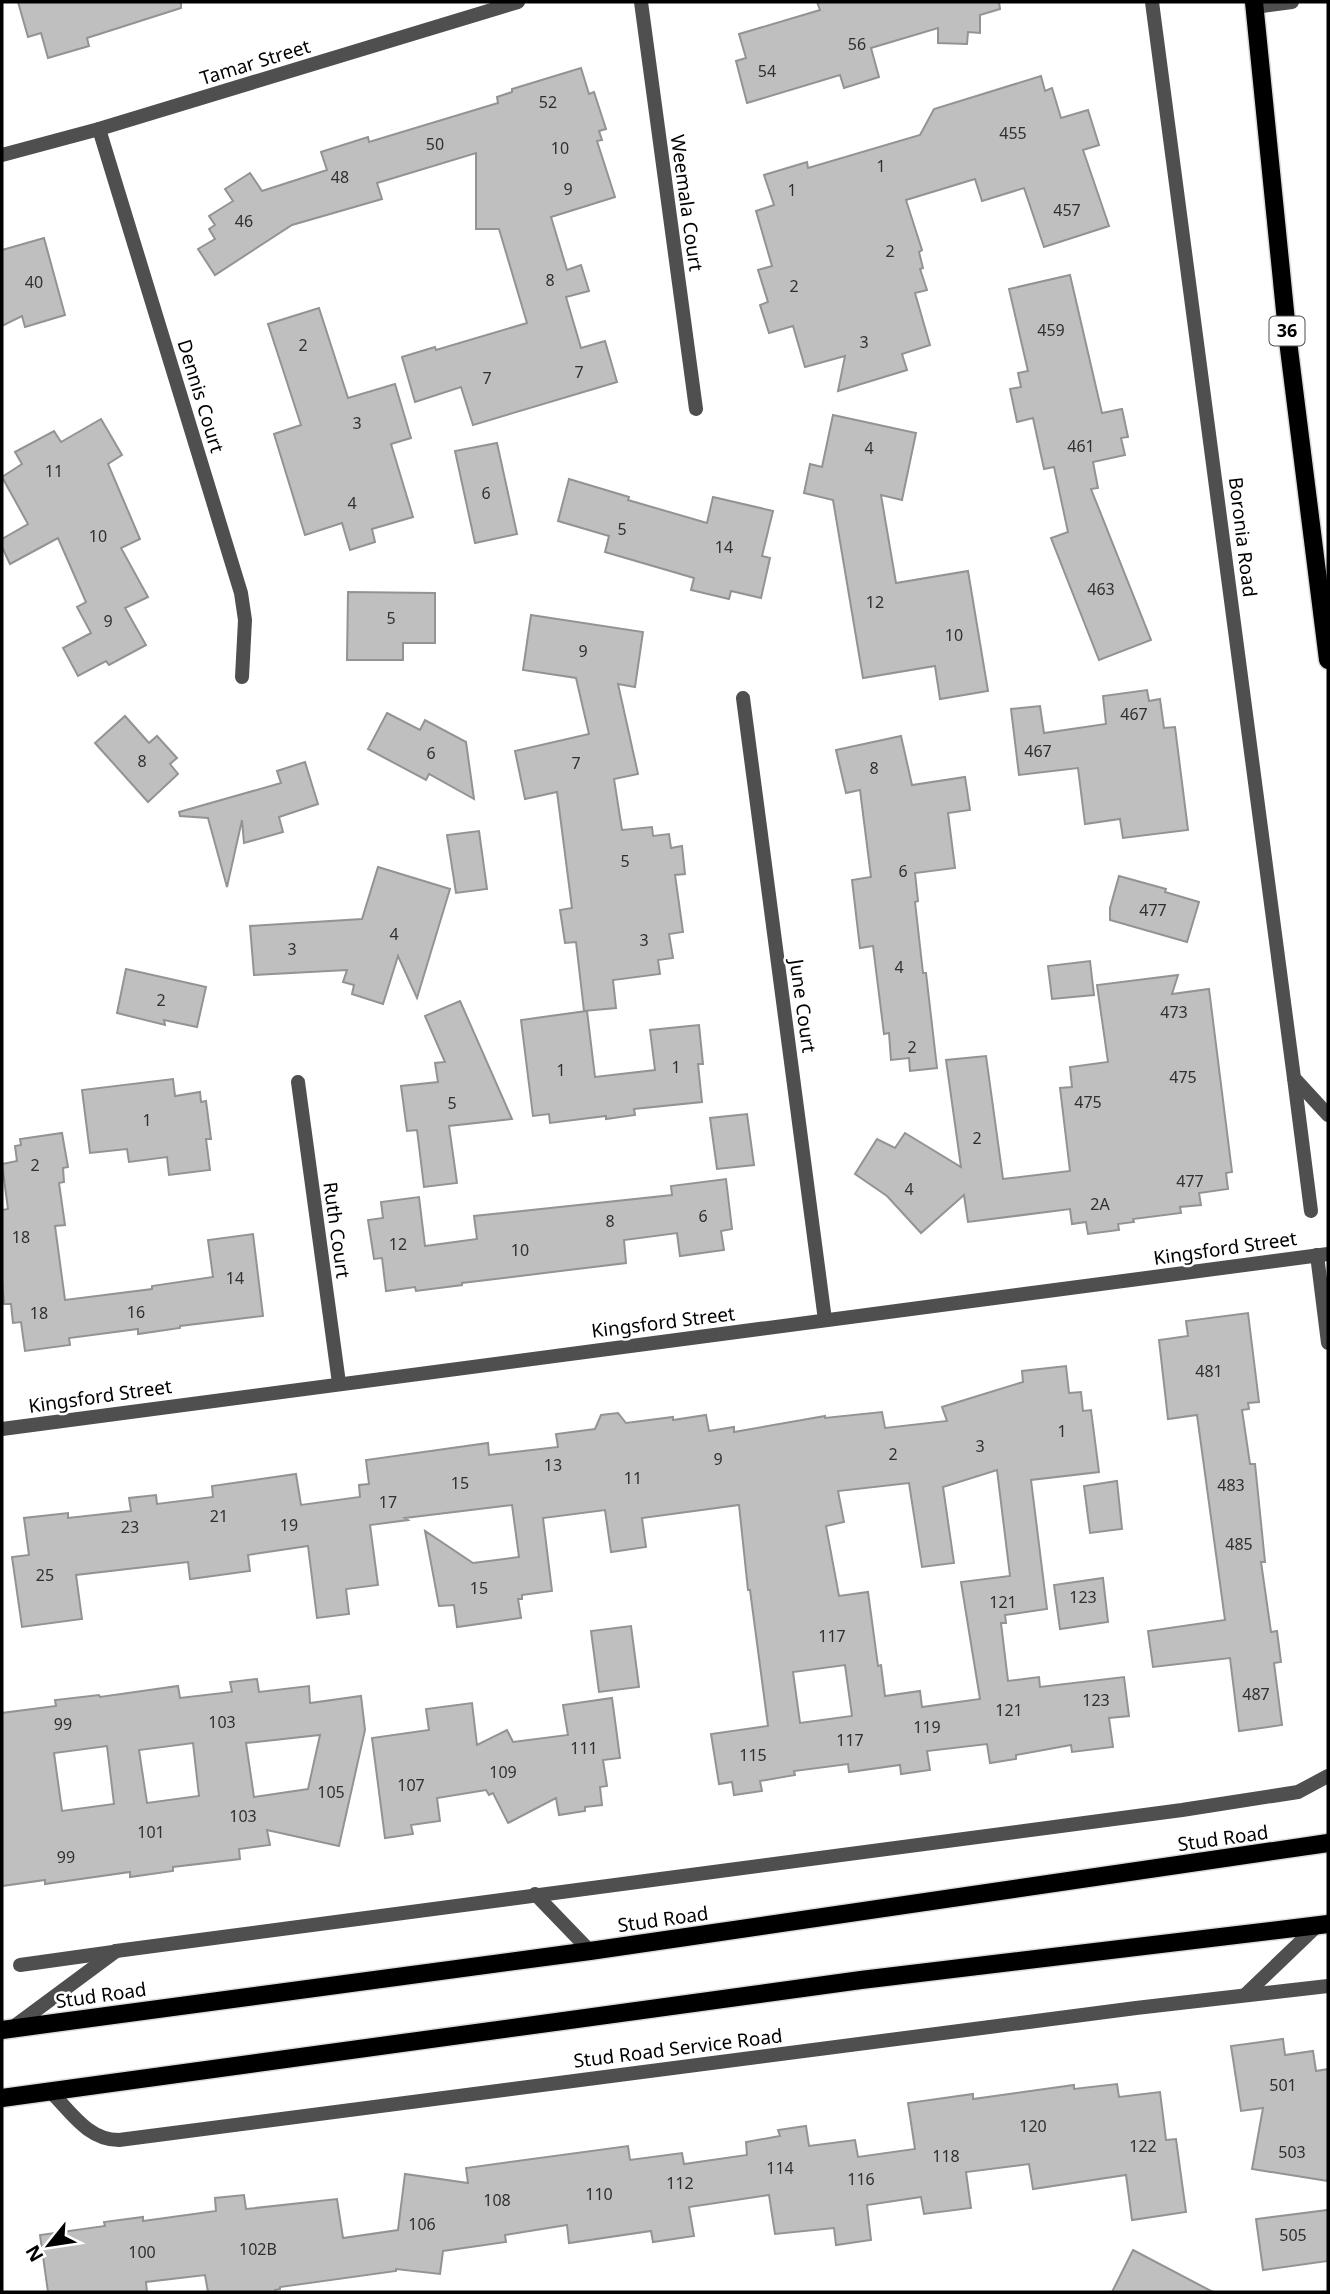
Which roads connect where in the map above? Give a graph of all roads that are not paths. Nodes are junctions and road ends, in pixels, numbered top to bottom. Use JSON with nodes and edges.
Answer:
{"nodes":[{"id":1,"x":518,"y":2,"type":"edge"},
{"id":2,"x":641,"y":2,"type":"edge"},
{"id":3,"x":1152,"y":2,"type":"edge"},
{"id":4,"x":1292,"y":2,"type":"edge"},
{"id":5,"x":1254,"y":5,"type":"edge"},
{"id":6,"x":99,"y":129,"type":"junction"},
{"id":7,"x":2,"y":155,"type":"edge"},
{"id":8,"x":696,"y":409,"type":"dead end"},
{"id":9,"x":1328,"y":660,"type":"edge"},
{"id":10,"x":242,"y":677,"type":"dead end"},
{"id":11,"x":743,"y":698,"type":"dead end"},
{"id":12,"x":1294,"y":1078,"type":"junction"},
{"id":13,"x":298,"y":1082,"type":"dead end"},
{"id":14,"x":1328,"y":1115,"type":"edge"},
{"id":15,"x":1311,"y":1211,"type":"dead end"},
{"id":16,"x":1322,"y":1254,"type":"edge"},
{"id":17,"x":825,"y":1320,"type":"junction"},
{"id":18,"x":1328,"y":1343,"type":"edge"},
{"id":19,"x":339,"y":1383,"type":"junction"},
{"id":20,"x":2,"y":1429,"type":"edge"},
{"id":21,"x":1328,"y":1776,"type":"edge"},
{"id":22,"x":1328,"y":1843,"type":"edge"},
{"id":23,"x":535,"y":1894,"type":"junction"},
{"id":24,"x":1323,"y":1925,"type":"edge"},
{"id":25,"x":116,"y":1951,"type":"junction"},
{"id":26,"x":590,"y":1951,"type":"junction"},
{"id":27,"x":20,"y":1965,"type":"dead end"},
{"id":28,"x":1328,"y":1986,"type":"edge"},
{"id":29,"x":1245,"y":1995,"type":"junction"},
{"id":30,"x":7,"y":2029,"type":"edge"},
{"id":31,"x":51,"y":2092,"type":"junction"},
{"id":32,"x":2,"y":2098,"type":"edge"}],
"edges":[{"from":1,"to":6,"type":"street","name":"Tamar Street"},
{"from":2,"to":8,"type":"street","name":"Weemala Court"},
{"from":3,"to":12,"type":"street","name":"Boronia Road"},
{"from":4,"to":5,"type":"street"},
{"from":5,"to":9,"type":"main road","number":"36"},
{"from":6,"to":7,"type":"street","name":"Tamar Street"},
{"from":6,"to":10,"type":"street","name":"Dennis Court"},
{"from":11,"to":17,"type":"street","name":"June Court"},
{"from":12,"to":14,"type":"street"},
{"from":12,"to":15,"type":"street","name":"Boronia Road"},
{"from":13,"to":19,"type":"street","name":"Ruth Court"},
{"from":16,"to":17,"type":"street","name":"Kingsford Street"},
{"from":16,"to":18,"type":"street"},
{"from":17,"to":19,"type":"street","name":"Kingsford Street"},
{"from":19,"to":20,"type":"street","name":"Kingsford Street"},
{"from":21,"to":23,"type":"street","name":"Stud Road"},
{"from":22,"to":26,"type":"main road","name":"Stud Road"},
{"from":23,"to":25,"type":"street","name":"Stud Road"},
{"from":23,"to":26,"type":"street"},
{"from":24,"to":29,"type":"street"},
{"from":24,"to":31,"type":"main road"},
{"from":25,"to":27,"type":"street"},
{"from":25,"to":30,"type":"street"},
{"from":26,"to":30,"type":"main road","name":"Stud Road"},
{"from":28,"to":29,"type":"street","name":"Stud Road Service Road"},
{"from":29,"to":31,"type":"street","name":"Stud Road Service Road"},
{"from":31,"to":32,"type":"main road"}]}
